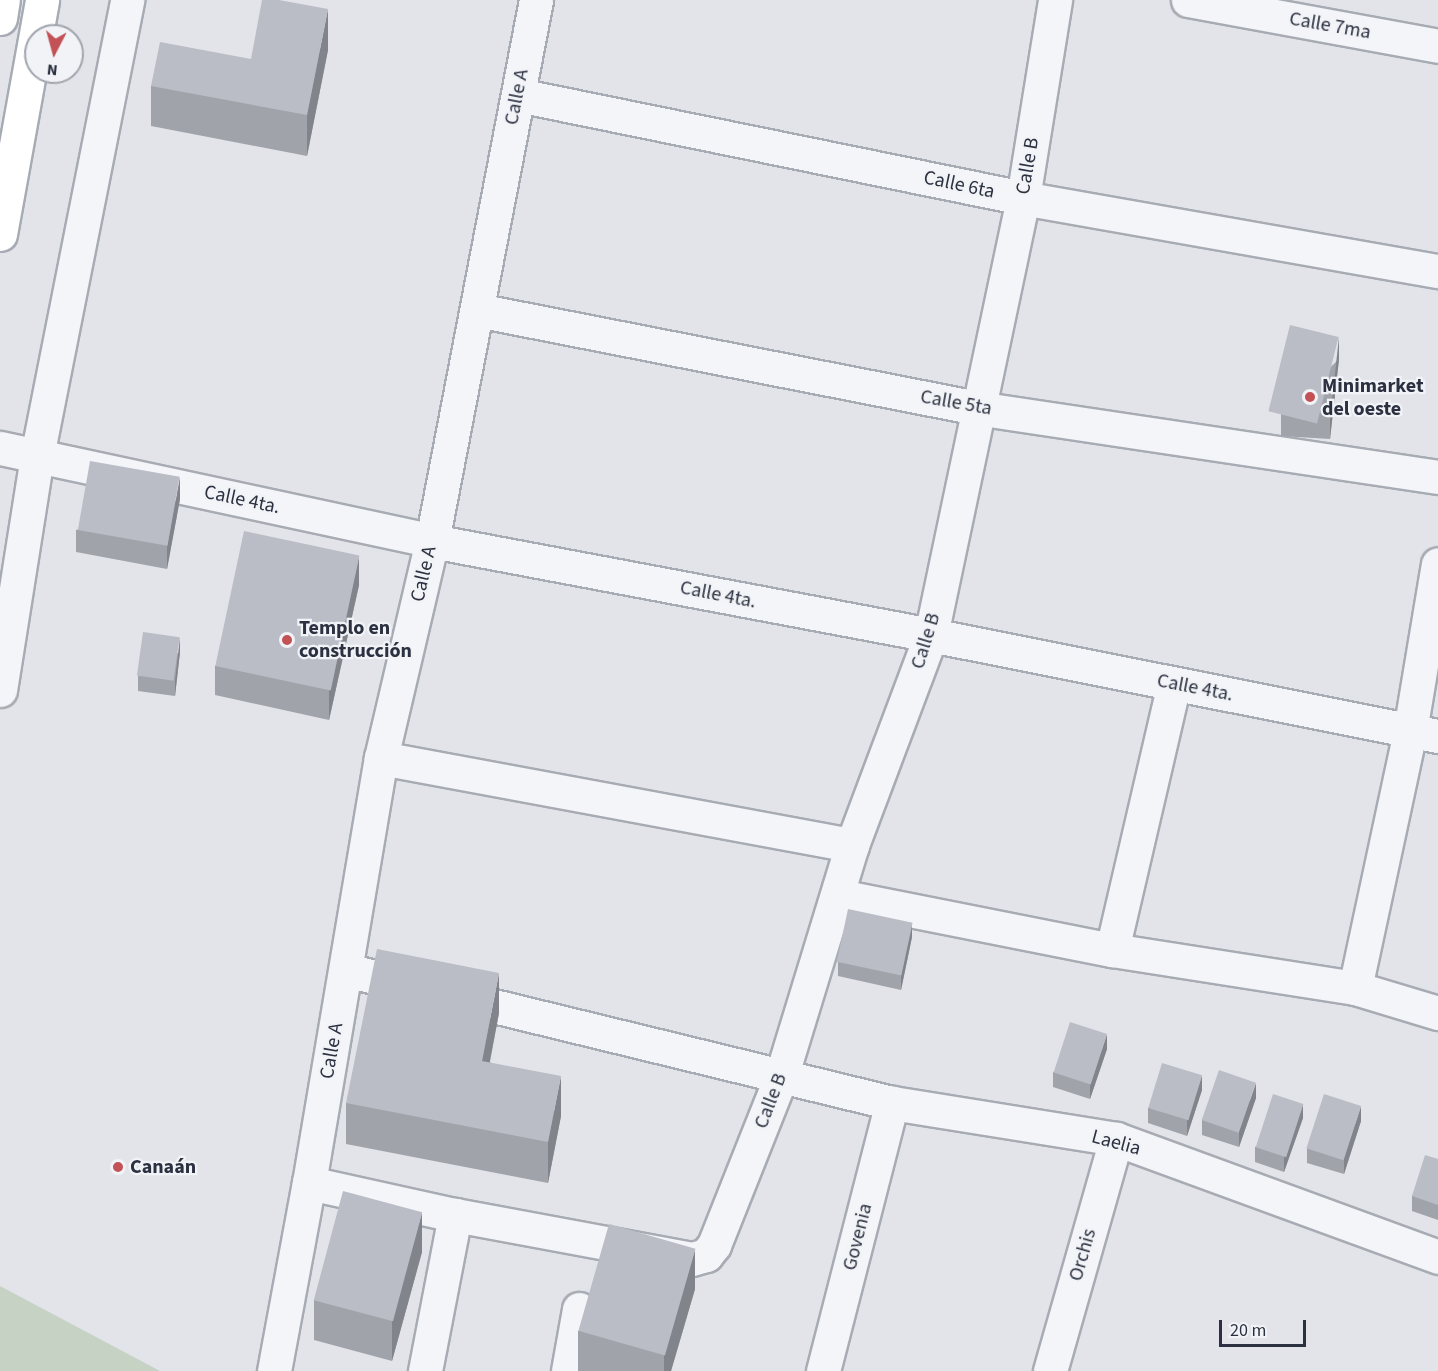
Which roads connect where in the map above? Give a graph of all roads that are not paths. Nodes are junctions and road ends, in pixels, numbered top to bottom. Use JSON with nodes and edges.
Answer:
{"nodes":[{"id":1,"x":3,"y":0,"type":"edge"},
{"id":2,"x":42,"y":0,"type":"edge"},
{"id":3,"x":127,"y":0,"type":"edge"},
{"id":4,"x":536,"y":0,"type":"edge"},
{"id":5,"x":1055,"y":0,"type":"edge"},
{"id":6,"x":1188,"y":0,"type":"edge"},
{"id":7,"x":0,"y":18,"type":"edge"},
{"id":8,"x":1438,"y":46,"type":"edge"},
{"id":9,"x":518,"y":95,"type":"junction"},
{"id":10,"x":1023,"y":198,"type":"junction"},
{"id":11,"x":0,"y":234,"type":"edge"},
{"id":12,"x":1438,"y":271,"type":"edge"},
{"id":13,"x":477,"y":310,"type":"junction"},
{"id":14,"x":977,"y":408,"type":"junction"},
{"id":15,"x":0,"y":448,"type":"edge"},
{"id":16,"x":37,"y":456,"type":"junction"},
{"id":17,"x":1438,"y":477,"type":"edge"},
{"id":18,"x":432,"y":542,"type":"junction"},
{"id":19,"x":1438,"y":564,"type":"edge"},
{"id":20,"x":931,"y":635,"type":"junction"},
{"id":21,"x":1174,"y":684,"type":"junction"},
{"id":22,"x":0,"y":690,"type":"edge"},
{"id":23,"x":1424,"y":733,"type":"edge"},
{"id":24,"x":381,"y":758,"type":"junction"},
{"id":25,"x":852,"y":845,"type":"junction"},
{"id":26,"x":839,"y":896,"type":"junction"},
{"id":27,"x":1112,"y":950,"type":"junction"},
{"id":28,"x":346,"y":970,"type":"junction"},
{"id":29,"x":1355,"y":988,"type":"junction"},
{"id":30,"x":1438,"y":1013,"type":"edge"},
{"id":31,"x":782,"y":1074,"type":"junction"},
{"id":32,"x":892,"y":1102,"type":"junction"},
{"id":33,"x":1116,"y":1139,"type":"junction"},
{"id":34,"x":309,"y":1183,"type":"junction"},
{"id":35,"x":455,"y":1215,"type":"junction"},
{"id":36,"x":1438,"y":1257,"type":"edge"},
{"id":37,"x":579,"y":1309,"type":"dead end"},
{"id":38,"x":274,"y":1371,"type":"edge"},
{"id":39,"x":425,"y":1371,"type":"edge"},
{"id":40,"x":568,"y":1371,"type":"edge"},
{"id":41,"x":823,"y":1371,"type":"edge"},
{"id":42,"x":1050,"y":1371,"type":"edge"}],
"edges":[{"from":1,"to":7,"type":"main road"},
{"from":2,"to":11,"type":"main road"},
{"from":3,"to":16,"type":"street"},
{"from":4,"to":9,"type":"street","name":"Calle A"},
{"from":5,"to":10,"type":"street","name":"Calle B"},
{"from":6,"to":8,"type":"street","name":"Calle 7ma"},
{"from":9,"to":10,"type":"street","name":"Calle 6ta"},
{"from":9,"to":13,"type":"street","name":"Calle A"},
{"from":10,"to":12,"type":"street","name":"Calle 6ta"},
{"from":10,"to":14,"type":"street","name":"Calle B"},
{"from":13,"to":14,"type":"street","name":"Calle 5ta"},
{"from":13,"to":18,"type":"street","name":"Calle A"},
{"from":14,"to":17,"type":"street","name":"Calle 5ta"},
{"from":14,"to":20,"type":"street","name":"Calle B"},
{"from":15,"to":16,"type":"street","name":"Calle 4ta."},
{"from":16,"to":18,"type":"street","name":"Calle 4ta."},
{"from":16,"to":22,"type":"street"},
{"from":18,"to":20,"type":"street","name":"Calle 4ta."},
{"from":18,"to":24,"type":"street","name":"Calle A"},
{"from":19,"to":23,"type":"street"},
{"from":20,"to":21,"type":"street","name":"Calle 4ta."},
{"from":20,"to":25,"type":"street","name":"Calle B"},
{"from":21,"to":23,"type":"street","name":"Calle 4ta."},
{"from":21,"to":27,"type":"street"},
{"from":23,"to":29,"type":"street"},
{"from":24,"to":25,"type":"street"},
{"from":24,"to":28,"type":"street","name":"Calle A"},
{"from":25,"to":26,"type":"street","name":"Calle B"},
{"from":26,"to":27,"type":"street"},
{"from":26,"to":31,"type":"street","name":"Calle B"},
{"from":27,"to":29,"type":"street"},
{"from":28,"to":31,"type":"street","name":"Laelia"},
{"from":28,"to":34,"type":"street","name":"Calle A"},
{"from":29,"to":30,"type":"street"},
{"from":31,"to":32,"type":"street","name":"Laelia"},
{"from":31,"to":35,"type":"street","name":"Calle B"},
{"from":32,"to":33,"type":"street","name":"Laelia"},
{"from":32,"to":41,"type":"street","name":"Govenia"},
{"from":33,"to":36,"type":"street","name":"Laelia"},
{"from":33,"to":42,"type":"street","name":"Orchis"},
{"from":34,"to":35,"type":"street"},
{"from":34,"to":38,"type":"street","name":"Calle A"},
{"from":35,"to":39,"type":"street"},
{"from":37,"to":40,"type":"street"}]}
